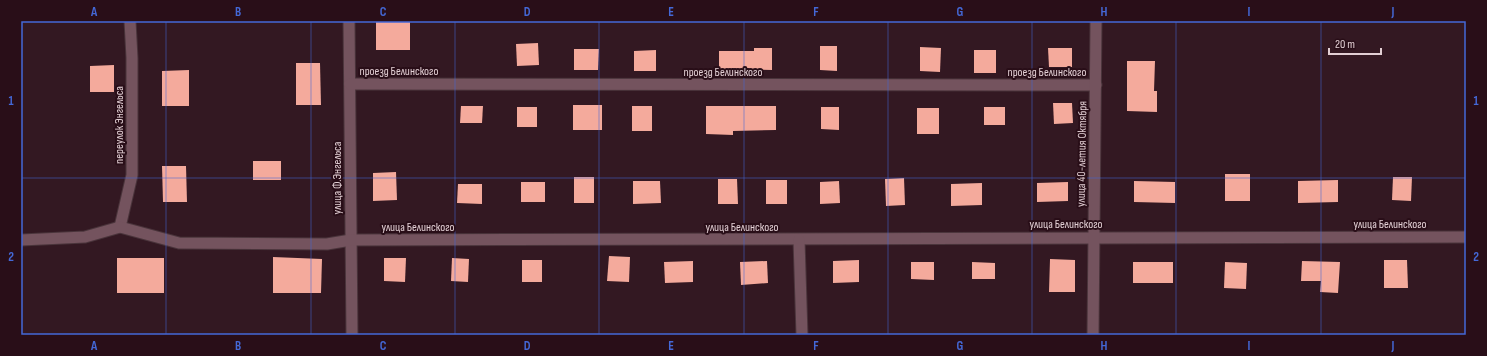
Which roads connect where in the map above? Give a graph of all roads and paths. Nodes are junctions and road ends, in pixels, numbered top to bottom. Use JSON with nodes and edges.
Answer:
{"nodes":[{"id":1,"x":130,"y":21,"type":"edge"},
{"id":2,"x":349,"y":21,"type":"edge"},
{"id":3,"x":1096,"y":21,"type":"edge"},
{"id":4,"x":350,"y":84,"type":"junction"},
{"id":5,"x":1096,"y":85,"type":"junction"},
{"id":6,"x":120,"y":227,"type":"junction"},
{"id":7,"x":1094,"y":237,"type":"junction"},
{"id":8,"x":1466,"y":237,"type":"edge"},
{"id":9,"x":21,"y":240,"type":"edge"},
{"id":10,"x":351,"y":240,"type":"junction"},
{"id":11,"x":799,"y":240,"type":"junction"},
{"id":12,"x":352,"y":335,"type":"edge"},
{"id":13,"x":802,"y":335,"type":"edge"},
{"id":14,"x":1093,"y":335,"type":"edge"}],
"edges":[{"from":1,"to":6,"type":"street","name":"переулок Энгельса"},
{"from":2,"to":4,"type":"street","name":"улица Ф.Энгельса"},
{"from":3,"to":5,"type":"street","name":"улица 40-летия Октября"},
{"from":4,"to":5,"type":"street","name":"проезд Белинского"},
{"from":4,"to":10,"type":"street","name":"улица Ф.Энгельса"},
{"from":5,"to":7,"type":"street","name":"улица 40-летия Октября"},
{"from":6,"to":9,"type":"street"},
{"from":6,"to":10,"type":"street","name":"улица Белинского"},
{"from":7,"to":8,"type":"street","name":"улица Белинского"},
{"from":7,"to":11,"type":"street","name":"улица Белинского"},
{"from":7,"to":14,"type":"street","name":"улица 40-летия Октября"},
{"from":10,"to":11,"type":"street","name":"улица Белинского"},
{"from":10,"to":12,"type":"street","name":"улица Ф.Энгельса"},
{"from":11,"to":13,"type":"street"}]}
